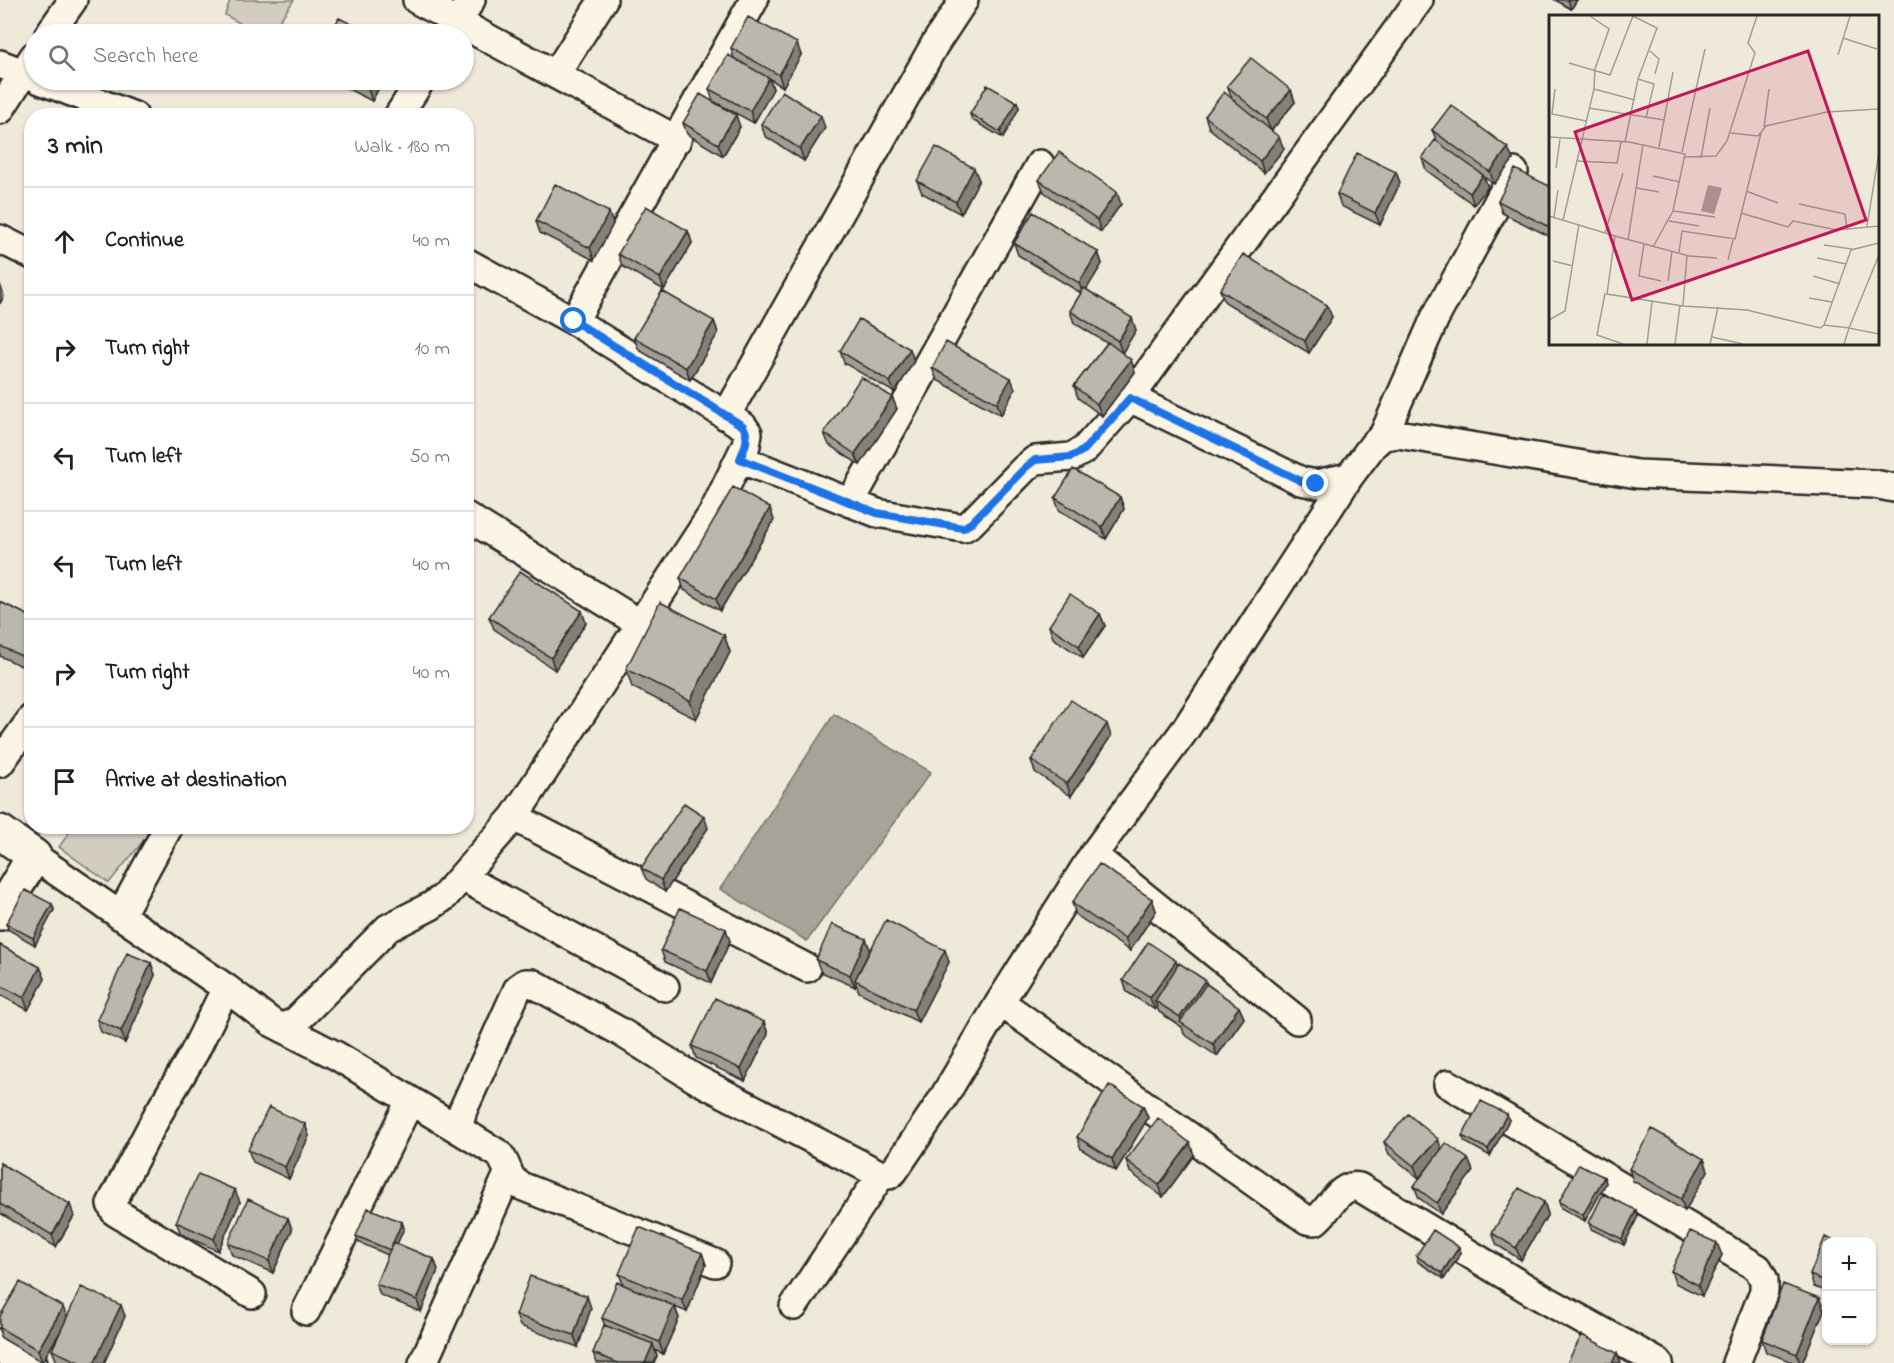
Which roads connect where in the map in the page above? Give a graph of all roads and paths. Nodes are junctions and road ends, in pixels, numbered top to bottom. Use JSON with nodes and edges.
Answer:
{"nodes":[{"id":1,"x":73,"y":0,"type":"edge"},
{"id":2,"x":417,"y":0,"type":"edge"},
{"id":3,"x":603,"y":0,"type":"edge"},
{"id":4,"x":754,"y":0,"type":"edge"},
{"id":5,"x":964,"y":0,"type":"edge"},
{"id":6,"x":1419,"y":0,"type":"edge"},
{"id":7,"x":460,"y":19,"type":"edge"},
{"id":8,"x":56,"y":24,"type":"edge"},
{"id":9,"x":474,"y":27,"type":"edge"},
{"id":10,"x":24,"y":73,"type":"edge"},
{"id":11,"x":556,"y":74,"type":"junction"},
{"id":12,"x":73,"y":90,"type":"edge"},
{"id":13,"x":415,"y":90,"type":"edge"},
{"id":14,"x":115,"y":108,"type":"edge"},
{"id":15,"x":403,"y":108,"type":"edge"},
{"id":16,"x":0,"y":110,"type":"edge"},
{"id":17,"x":677,"y":140,"type":"junction"},
{"id":18,"x":1040,"y":164,"type":"dead end"},
{"id":19,"x":1514,"y":172,"type":"edge"},
{"id":20,"x":0,"y":239,"type":"edge"},
{"id":21,"x":24,"y":251,"type":"edge"},
{"id":22,"x":474,"y":266,"type":"edge"},
{"id":23,"x":574,"y":321,"type":"junction"},
{"id":24,"x":1130,"y":398,"type":"junction"},
{"id":25,"x":726,"y":416,"type":"junction"},
{"id":26,"x":1383,"y":436,"type":"junction"},
{"id":27,"x":740,"y":459,"type":"junction"},
{"id":28,"x":1349,"y":477,"type":"junction"},
{"id":29,"x":1894,"y":488,"type":"edge"},
{"id":30,"x":850,"y":503,"type":"junction"},
{"id":31,"x":474,"y":521,"type":"edge"},
{"id":32,"x":639,"y":623,"type":"junction"},
{"id":33,"x":24,"y":729,"type":"edge"},
{"id":34,"x":0,"y":763,"type":"edge"},
{"id":35,"x":514,"y":817,"type":"junction"},
{"id":36,"x":0,"y":832,"type":"edge"},
{"id":37,"x":165,"y":834,"type":"edge"},
{"id":38,"x":1093,"y":855,"type":"junction"},
{"id":39,"x":34,"y":856,"type":"junction"},
{"id":40,"x":462,"y":876,"type":"junction"},
{"id":41,"x":0,"y":913,"type":"edge"},
{"id":42,"x":120,"y":916,"type":"junction"},
{"id":43,"x":807,"y":968,"type":"dead end"},
{"id":44,"x":665,"y":987,"type":"dead end"},
{"id":45,"x":226,"y":988,"type":"junction"},
{"id":46,"x":1000,"y":1002,"type":"junction"},
{"id":47,"x":1297,"y":1020,"type":"dead end"},
{"id":48,"x":284,"y":1027,"type":"junction"},
{"id":49,"x":1448,"y":1084,"type":"dead end"},
{"id":50,"x":410,"y":1101,"type":"junction"},
{"id":51,"x":458,"y":1129,"type":"junction"},
{"id":52,"x":508,"y":1174,"type":"junction"},
{"id":53,"x":881,"y":1175,"type":"junction"},
{"id":54,"x":716,"y":1263,"type":"dead end"},
{"id":55,"x":252,"y":1294,"type":"dead end"},
{"id":56,"x":794,"y":1306,"type":"dead end"},
{"id":57,"x":306,"y":1311,"type":"dead end"},
{"id":58,"x":0,"y":1346,"type":"edge"},
{"id":59,"x":30,"y":1363,"type":"edge"},
{"id":60,"x":423,"y":1363,"type":"edge"},
{"id":61,"x":1659,"y":1363,"type":"edge"},
{"id":62,"x":1736,"y":1363,"type":"edge"}],
"edges":[{"from":1,"to":8,"type":"street"},
{"from":2,"to":7,"type":"street"},
{"from":3,"to":11,"type":"street"},
{"from":4,"to":17,"type":"street"},
{"from":5,"to":25,"type":"street"},
{"from":6,"to":24,"type":"street"},
{"from":9,"to":11,"type":"street"},
{"from":10,"to":16,"type":"street"},
{"from":11,"to":17,"type":"street"},
{"from":12,"to":14,"type":"street"},
{"from":13,"to":15,"type":"street"},
{"from":17,"to":23,"type":"street"},
{"from":18,"to":30,"type":"street"},
{"from":19,"to":26,"type":"street"},
{"from":20,"to":21,"type":"street"},
{"from":22,"to":23,"type":"street"},
{"from":23,"to":25,"type":"street"},
{"from":24,"to":28,"type":"street"},
{"from":24,"to":30,"type":"street"},
{"from":25,"to":27,"type":"street"},
{"from":26,"to":28,"type":"street"},
{"from":26,"to":29,"type":"street"},
{"from":27,"to":30,"type":"street"},
{"from":27,"to":32,"type":"street"},
{"from":28,"to":38,"type":"street"},
{"from":31,"to":32,"type":"street"},
{"from":32,"to":35,"type":"street"},
{"from":33,"to":34,"type":"street"},
{"from":35,"to":40,"type":"street"},
{"from":35,"to":43,"type":"street"},
{"from":36,"to":39,"type":"street"},
{"from":37,"to":42,"type":"street"},
{"from":38,"to":46,"type":"street"},
{"from":38,"to":47,"type":"street"},
{"from":39,"to":41,"type":"street"},
{"from":39,"to":42,"type":"street"},
{"from":40,"to":44,"type":"street"},
{"from":40,"to":48,"type":"street"},
{"from":42,"to":45,"type":"street"},
{"from":45,"to":48,"type":"street"},
{"from":45,"to":55,"type":"street"},
{"from":46,"to":53,"type":"street"},
{"from":46,"to":61,"type":"street"},
{"from":48,"to":50,"type":"street"},
{"from":49,"to":62,"type":"street"},
{"from":50,"to":51,"type":"street"},
{"from":50,"to":57,"type":"street"},
{"from":51,"to":52,"type":"street"},
{"from":51,"to":53,"type":"street"},
{"from":52,"to":54,"type":"street"},
{"from":52,"to":60,"type":"street"},
{"from":53,"to":56,"type":"street"},
{"from":58,"to":59,"type":"street"}]}
